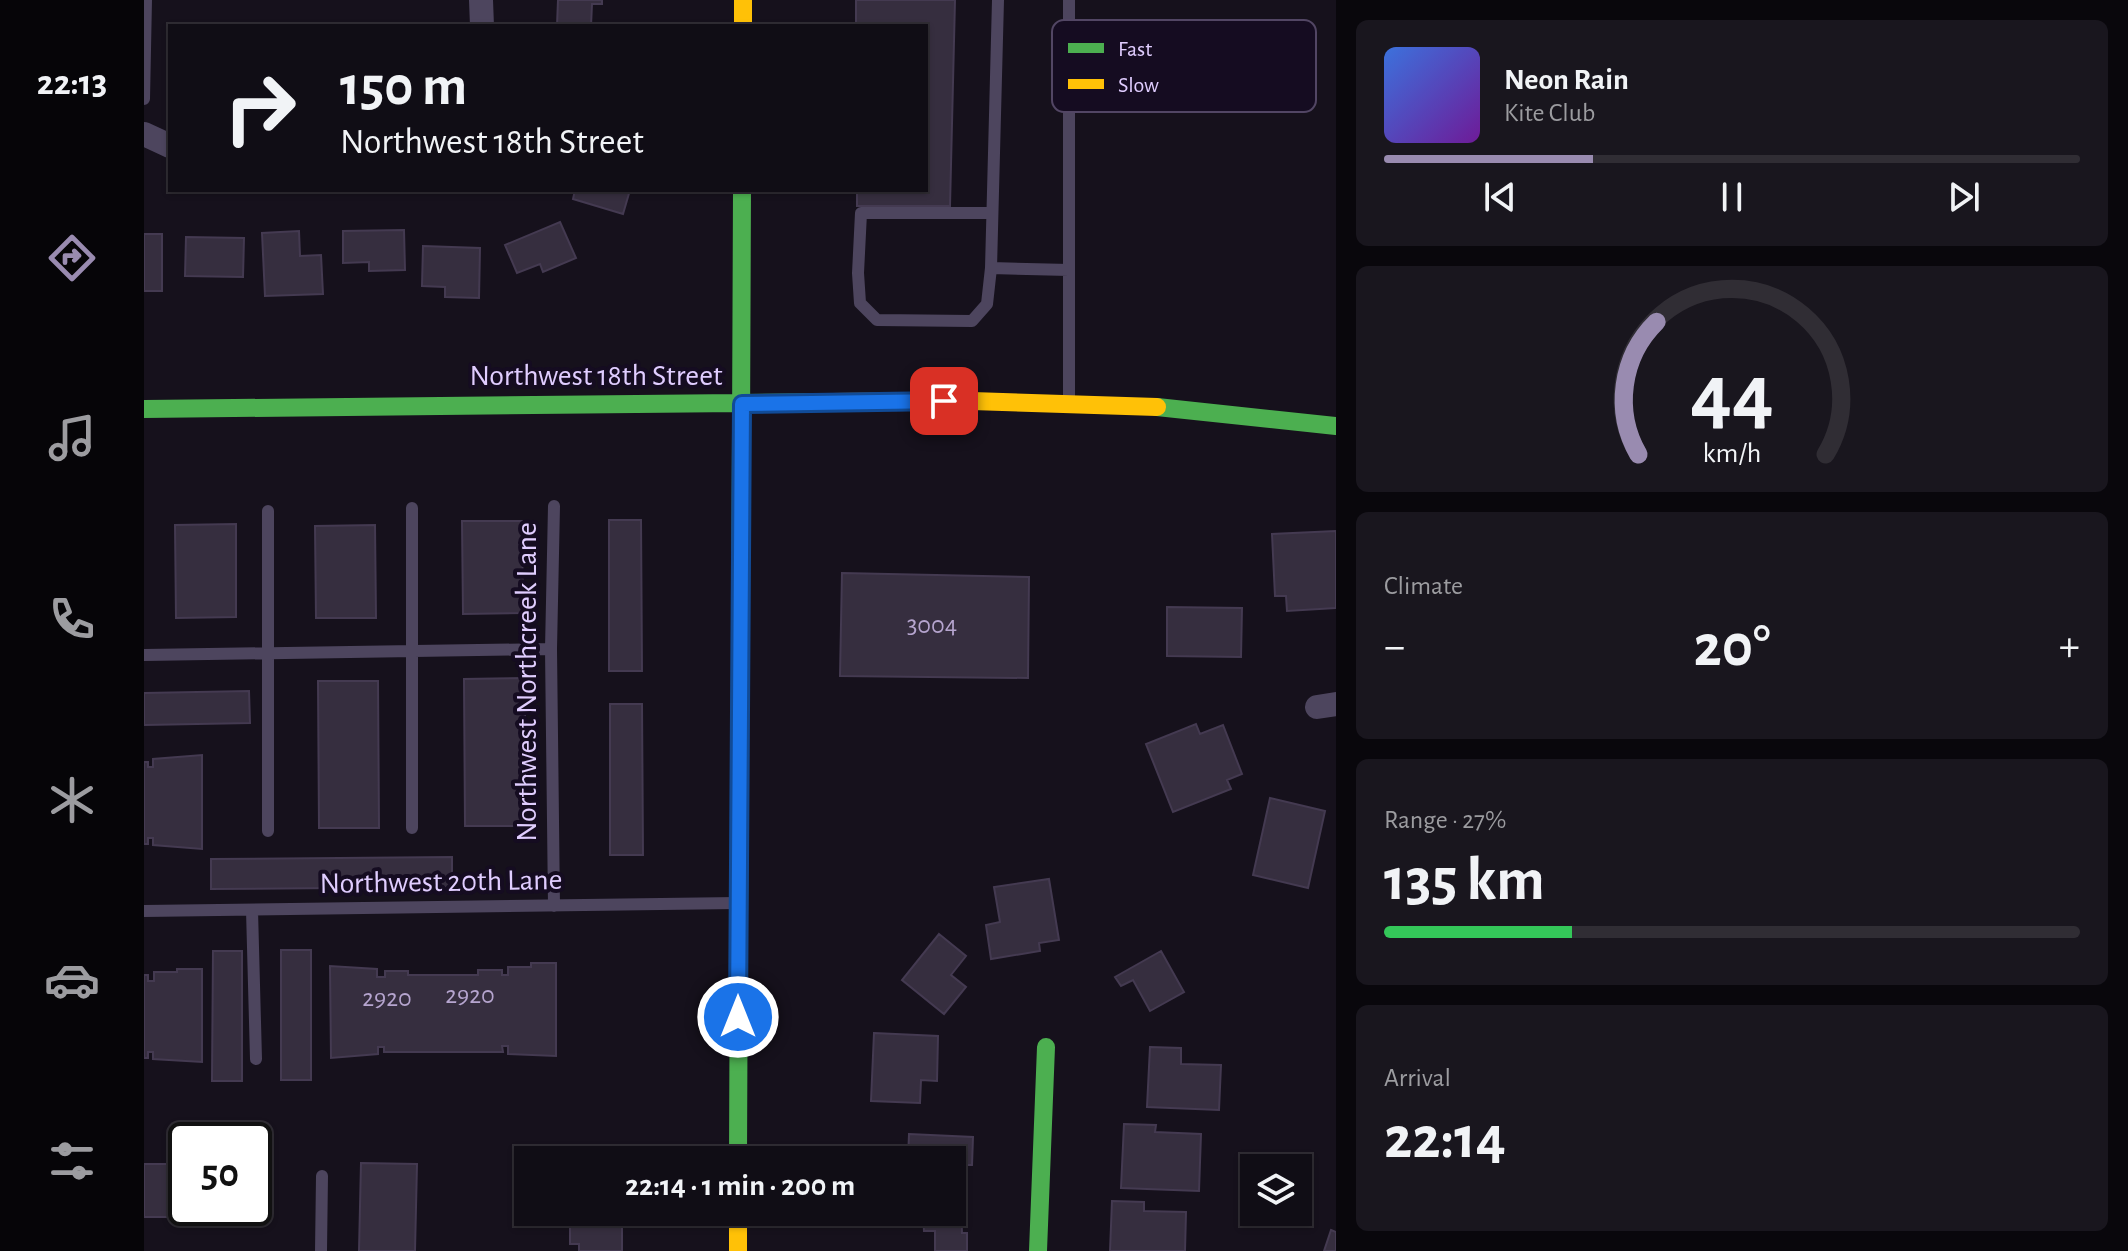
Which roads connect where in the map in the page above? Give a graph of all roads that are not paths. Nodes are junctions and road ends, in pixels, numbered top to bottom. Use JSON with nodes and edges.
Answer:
{"nodes":[{"id":1,"x":146,"y":0,"type":"edge"},
{"id":2,"x":481,"y":0,"type":"edge"},
{"id":3,"x":743,"y":0,"type":"edge"},
{"id":4,"x":998,"y":0,"type":"edge"},
{"id":5,"x":482,"y":24,"type":"edge"},
{"id":6,"x":743,"y":24,"type":"edge"},
{"id":7,"x":144,"y":99,"type":"edge"},
{"id":8,"x":1069,"y":112,"type":"edge"},
{"id":9,"x":144,"y":134,"type":"edge"},
{"id":10,"x":168,"y":145,"type":"edge"},
{"id":11,"x":742,"y":192,"type":"edge"},
{"id":12,"x":991,"y":213,"type":"junction"},
{"id":13,"x":991,"y":268,"type":"junction"},
{"id":14,"x":1069,"y":270,"type":"junction"},
{"id":15,"x":742,"y":404,"type":"junction"},
{"id":16,"x":1069,"y":404,"type":"junction"},
{"id":17,"x":144,"y":409,"type":"edge"},
{"id":18,"x":1336,"y":426,"type":"edge"},
{"id":19,"x":554,"y":506,"type":"dead end"},
{"id":20,"x":412,"y":508,"type":"dead end"},
{"id":21,"x":268,"y":511,"type":"dead end"},
{"id":22,"x":551,"y":649,"type":"junction"},
{"id":23,"x":412,"y":651,"type":"junction"},
{"id":24,"x":268,"y":653,"type":"junction"},
{"id":25,"x":144,"y":655,"type":"edge"},
{"id":26,"x":412,"y":828,"type":"dead end"},
{"id":27,"x":268,"y":831,"type":"dead end"},
{"id":28,"x":738,"y":903,"type":"junction"},
{"id":29,"x":554,"y":906,"type":"junction"},
{"id":30,"x":252,"y":910,"type":"junction"},
{"id":31,"x":144,"y":911,"type":"edge"},
{"id":32,"x":1046,"y":1047,"type":"dead end"},
{"id":33,"x":256,"y":1059,"type":"dead end"},
{"id":34,"x":738,"y":1146,"type":"edge"},
{"id":35,"x":322,"y":1176,"type":"dead end"},
{"id":36,"x":738,"y":1226,"type":"edge"},
{"id":37,"x":321,"y":1251,"type":"edge"},
{"id":38,"x":738,"y":1251,"type":"edge"},
{"id":39,"x":1038,"y":1251,"type":"edge"}],
"edges":[{"from":1,"to":7,"type":"lane"},
{"from":2,"to":5,"type":"street"},
{"from":3,"to":6,"type":"main road"},
{"from":4,"to":12,"type":"lane"},
{"from":8,"to":14,"type":"lane"},
{"from":9,"to":10,"type":"street"},
{"from":11,"to":15,"type":"main road"},
{"from":12,"to":13,"type":"lane"},
{"from":12,"to":13,"type":"lane"},
{"from":13,"to":14,"type":"lane"},
{"from":14,"to":16,"type":"lane"},
{"from":15,"to":16,"type":"main road","name":"Northwest 18th Street"},
{"from":15,"to":17,"type":"main road","name":"Northwest 18th Street"},
{"from":15,"to":28,"type":"main road"},
{"from":16,"to":18,"type":"main road","name":"Northwest 18th Street"},
{"from":19,"to":22,"type":"lane","name":"Northwest Northcreek Lane"},
{"from":20,"to":23,"type":"lane"},
{"from":21,"to":24,"type":"lane"},
{"from":22,"to":23,"type":"lane"},
{"from":22,"to":29,"type":"lane","name":"Northwest Northcreek Lane"},
{"from":23,"to":24,"type":"lane"},
{"from":23,"to":26,"type":"lane"},
{"from":24,"to":25,"type":"lane"},
{"from":24,"to":27,"type":"lane"},
{"from":28,"to":29,"type":"lane","name":"Northwest 20th Lane"},
{"from":28,"to":34,"type":"main road"},
{"from":29,"to":30,"type":"lane","name":"Northwest 20th Lane"},
{"from":30,"to":31,"type":"lane","name":"Northwest 20th Lane"},
{"from":30,"to":33,"type":"lane"},
{"from":32,"to":39,"type":"main road"},
{"from":35,"to":37,"type":"lane"},
{"from":36,"to":38,"type":"main road"}]}
